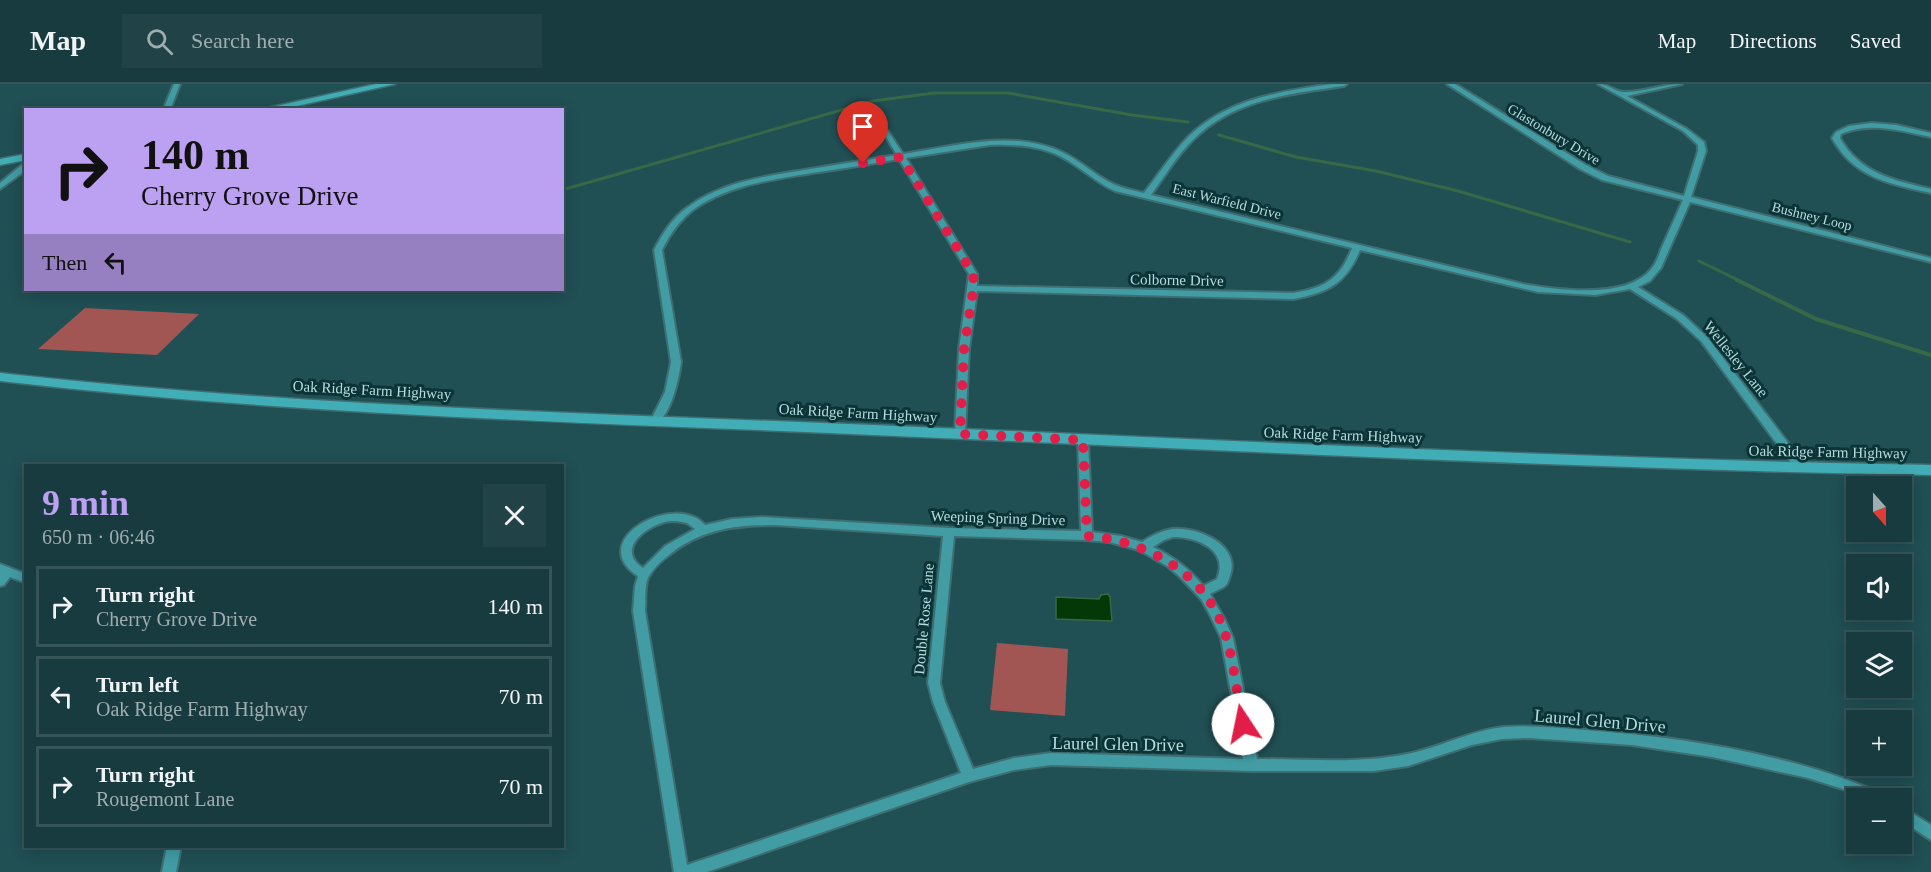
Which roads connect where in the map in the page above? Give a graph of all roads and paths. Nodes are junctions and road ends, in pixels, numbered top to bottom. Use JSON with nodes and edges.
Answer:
{"nodes":[{"id":1,"x":177,"y":84,"type":"edge"},
{"id":2,"x":390,"y":84,"type":"edge"},
{"id":3,"x":1344,"y":84,"type":"edge"},
{"id":4,"x":1450,"y":84,"type":"edge"},
{"id":5,"x":1601,"y":84,"type":"edge"},
{"id":6,"x":1679,"y":84,"type":"edge"},
{"id":7,"x":1621,"y":95,"type":"junction"},
{"id":8,"x":167,"y":108,"type":"edge"},
{"id":9,"x":272,"y":108,"type":"edge"},
{"id":10,"x":886,"y":132,"type":"dead end"},
{"id":11,"x":1931,"y":135,"type":"edge"},
{"id":12,"x":24,"y":157,"type":"edge"},
{"id":13,"x":901,"y":157,"type":"junction"},
{"id":14,"x":0,"y":162,"type":"edge"},
{"id":15,"x":24,"y":168,"type":"edge"},
{"id":16,"x":0,"y":187,"type":"edge"},
{"id":17,"x":1931,"y":192,"type":"edge"},
{"id":18,"x":1146,"y":195,"type":"junction"},
{"id":19,"x":1687,"y":199,"type":"junction"},
{"id":20,"x":1357,"y":246,"type":"junction"},
{"id":21,"x":1931,"y":260,"type":"edge"},
{"id":22,"x":1631,"y":286,"type":"junction"},
{"id":23,"x":973,"y":288,"type":"junction"},
{"id":24,"x":0,"y":377,"type":"edge"},
{"id":25,"x":656,"y":420,"type":"junction"},
{"id":26,"x":960,"y":434,"type":"junction"},
{"id":27,"x":1083,"y":440,"type":"junction"},
{"id":28,"x":1801,"y":468,"type":"junction"},
{"id":29,"x":1931,"y":470,"type":"edge"},
{"id":30,"x":703,"y":529,"type":"junction"},
{"id":31,"x":949,"y":532,"type":"junction"},
{"id":32,"x":1087,"y":536,"type":"junction"},
{"id":33,"x":1144,"y":547,"type":"junction"},
{"id":34,"x":4,"y":569,"type":"edge"},
{"id":35,"x":645,"y":574,"type":"junction"},
{"id":36,"x":24,"y":578,"type":"edge"},
{"id":37,"x":0,"y":582,"type":"edge"},
{"id":38,"x":1203,"y":592,"type":"junction"},
{"id":39,"x":1251,"y":765,"type":"junction"},
{"id":40,"x":969,"y":776,"type":"junction"},
{"id":41,"x":1855,"y":788,"type":"edge"},
{"id":42,"x":1912,"y":820,"type":"edge"},
{"id":43,"x":1931,"y":833,"type":"edge"},
{"id":44,"x":174,"y":848,"type":"edge"},
{"id":45,"x":170,"y":872,"type":"edge"},
{"id":46,"x":681,"y":872,"type":"edge"},
{"id":47,"x":687,"y":872,"type":"edge"}],
"edges":[{"from":1,"to":8,"type":"street"},
{"from":2,"to":9,"type":"main road"},
{"from":3,"to":18,"type":"street"},
{"from":4,"to":19,"type":"street","name":"Glastonbury Drive"},
{"from":5,"to":7,"type":"street"},
{"from":6,"to":7,"type":"street"},
{"from":7,"to":19,"type":"street"},
{"from":10,"to":13,"type":"street"},
{"from":11,"to":17,"type":"street"},
{"from":12,"to":14,"type":"main road"},
{"from":13,"to":18,"type":"street","name":"East Warfield Drive"},
{"from":13,"to":23,"type":"street"},
{"from":13,"to":25,"type":"street","name":"East Warfield Drive"},
{"from":15,"to":16,"type":"street"},
{"from":18,"to":20,"type":"street","name":"East Warfield Drive"},
{"from":19,"to":21,"type":"street","name":"Bushney Loop"},
{"from":19,"to":22,"type":"street"},
{"from":20,"to":22,"type":"street","name":"East Warfield Drive"},
{"from":20,"to":23,"type":"street","name":"Colborne Drive"},
{"from":22,"to":28,"type":"street","name":"Wellesley Lane"},
{"from":23,"to":26,"type":"street"},
{"from":24,"to":25,"type":"main road","name":"Oak Ridge Farm Highway"},
{"from":25,"to":26,"type":"main road","name":"Oak Ridge Farm Highway"},
{"from":26,"to":27,"type":"main road","name":"Oak Ridge Farm Highway"},
{"from":27,"to":28,"type":"main road","name":"Oak Ridge Farm Highway"},
{"from":27,"to":32,"type":"street"},
{"from":28,"to":29,"type":"main road","name":"Oak Ridge Farm Highway"},
{"from":30,"to":31,"type":"street","name":"Weeping Spring Drive"},
{"from":30,"to":35,"type":"street","name":"Weeping Spring Drive"},
{"from":30,"to":35,"type":"street"},
{"from":31,"to":32,"type":"street","name":"Weeping Spring Drive"},
{"from":31,"to":40,"type":"street","name":"Double Rose Lane"},
{"from":32,"to":33,"type":"street","name":"Weeping Spring Drive"},
{"from":33,"to":38,"type":"street","name":"Weeping Spring Drive"},
{"from":33,"to":38,"type":"street"},
{"from":34,"to":36,"type":"street"},
{"from":34,"to":37,"type":"street"},
{"from":35,"to":46,"type":"street"},
{"from":38,"to":39,"type":"street","name":"Weeping Spring Drive"},
{"from":39,"to":40,"type":"street","name":"Laurel Glen Drive"},
{"from":39,"to":41,"type":"street","name":"Laurel Glen Drive"},
{"from":40,"to":47,"type":"street","name":"Laurel Glen Drive"},
{"from":42,"to":43,"type":"street"},
{"from":44,"to":45,"type":"street"}]}
